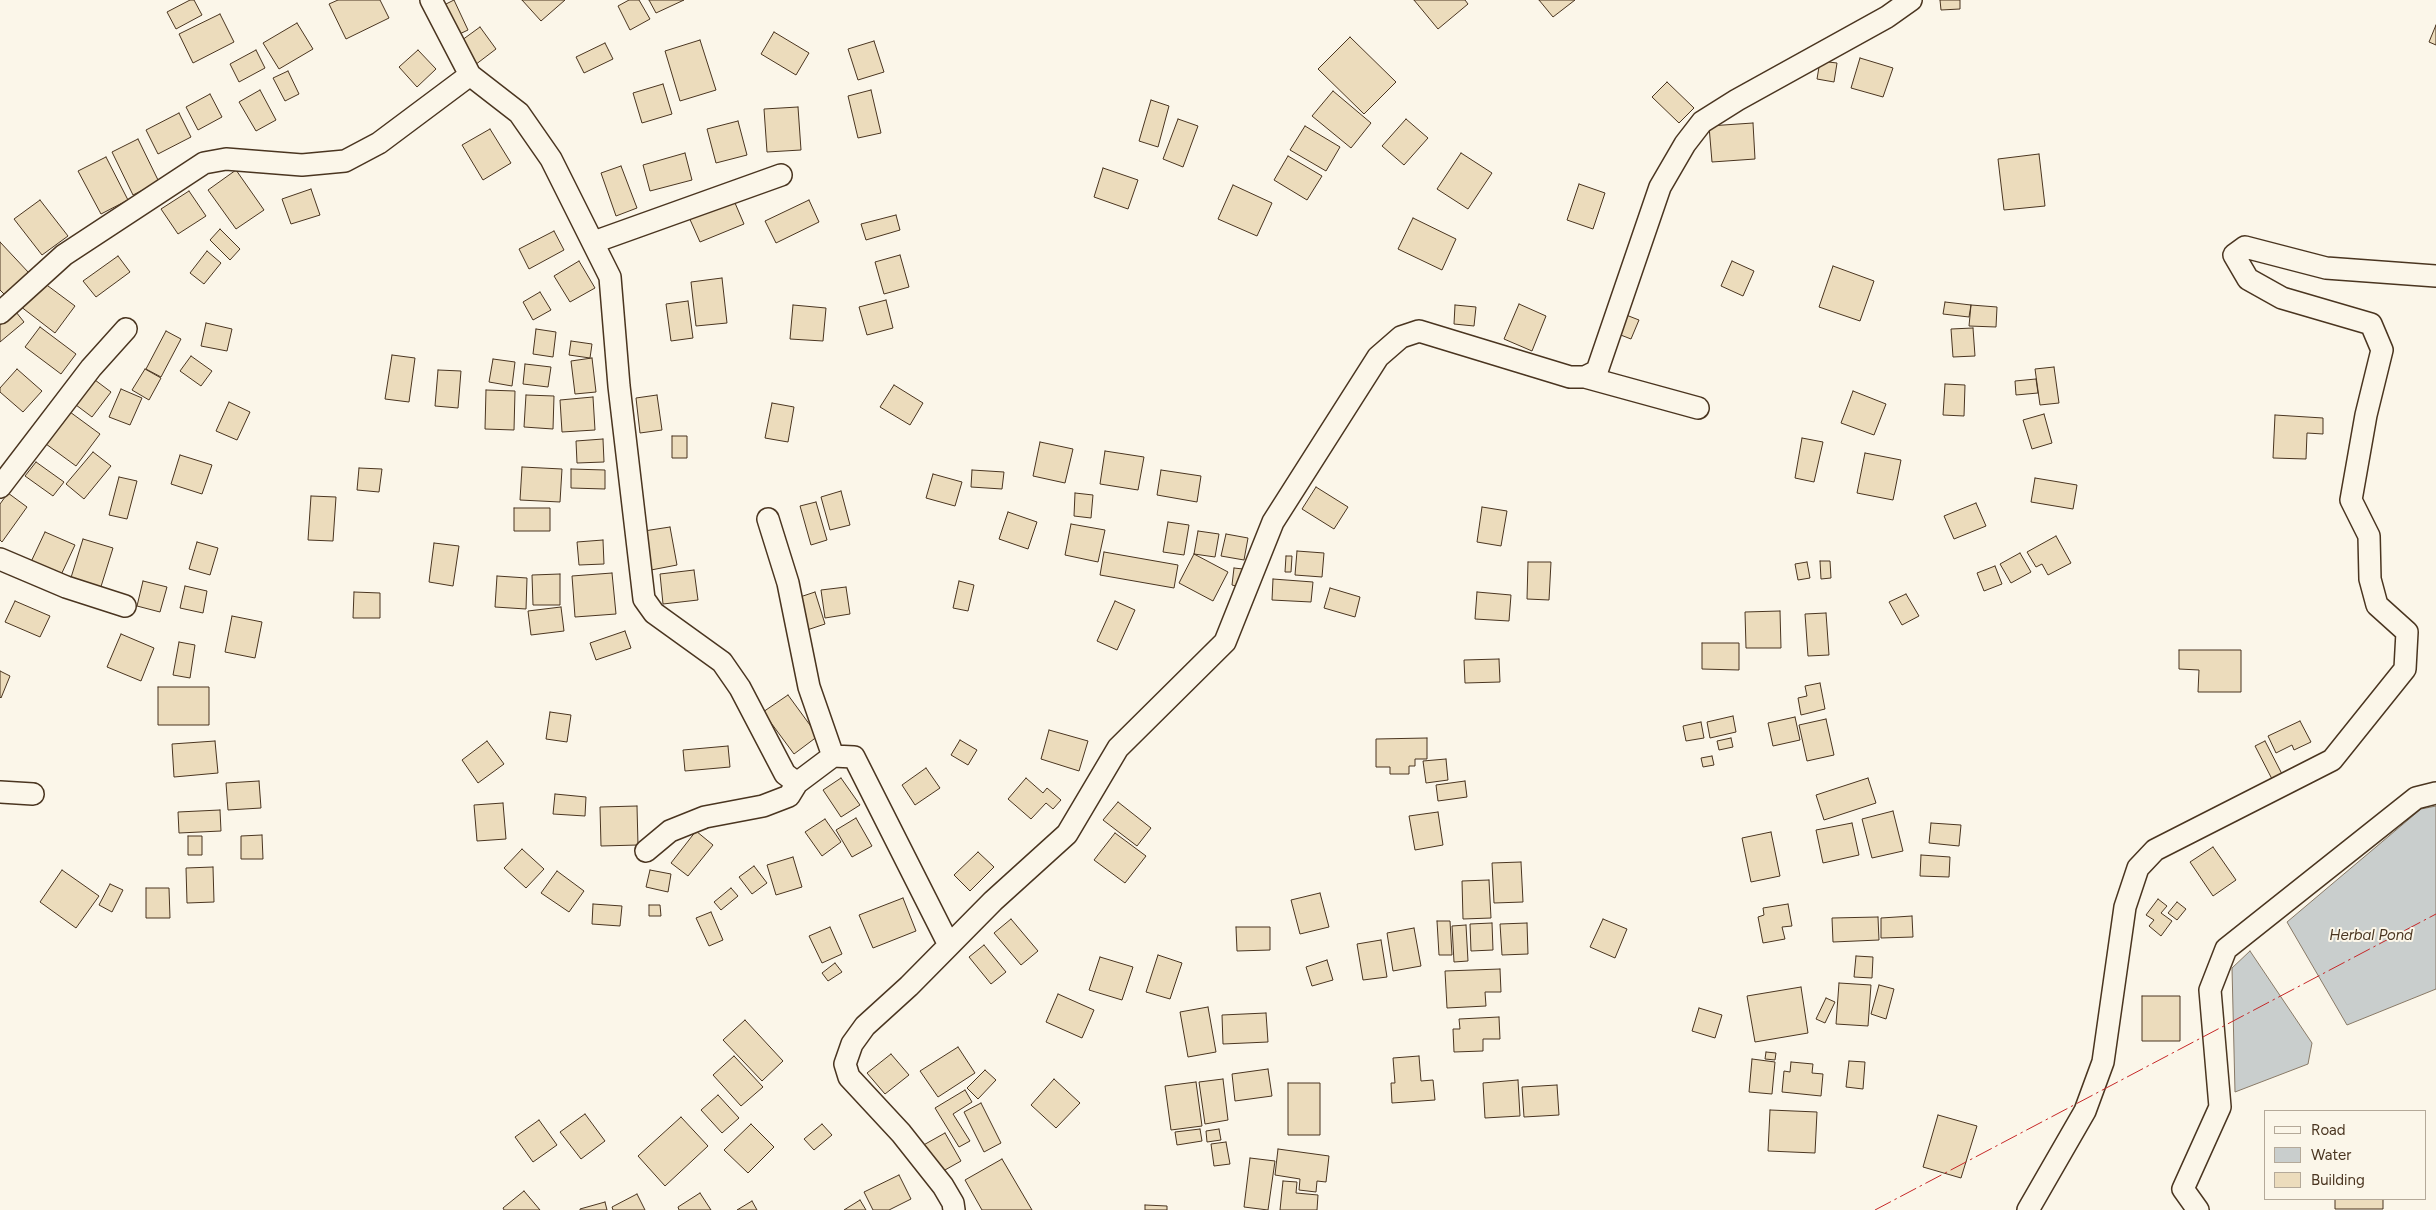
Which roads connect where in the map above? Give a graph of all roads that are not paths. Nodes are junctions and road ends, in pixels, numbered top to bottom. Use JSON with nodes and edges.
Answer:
{"nodes":[{"id":1,"x":431,"y":0,"type":"edge"},
{"id":2,"x":1911,"y":0,"type":"edge"},
{"id":3,"x":470,"y":75,"type":"junction"},
{"id":4,"x":781,"y":175,"type":"dead end"},
{"id":5,"x":594,"y":242,"type":"junction"},
{"id":6,"x":2436,"y":276,"type":"edge"},
{"id":7,"x":0,"y":313,"type":"edge"},
{"id":8,"x":126,"y":328,"type":"dead end"},
{"id":9,"x":1586,"y":377,"type":"junction"},
{"id":10,"x":1698,"y":408,"type":"dead end"},
{"id":11,"x":0,"y":487,"type":"edge"},
{"id":12,"x":768,"y":519,"type":"dead end"},
{"id":13,"x":0,"y":559,"type":"edge"},
{"id":14,"x":125,"y":606,"type":"dead end"},
{"id":15,"x":833,"y":756,"type":"junction"},
{"id":16,"x":797,"y":783,"type":"junction"},
{"id":17,"x":0,"y":792,"type":"edge"},
{"id":18,"x":2436,"y":793,"type":"edge"},
{"id":19,"x":33,"y":794,"type":"dead end"},
{"id":20,"x":646,"y":851,"type":"dead end"},
{"id":21,"x":949,"y":945,"type":"junction"},
{"id":22,"x":954,"y":1210,"type":"edge"},
{"id":23,"x":2028,"y":1210,"type":"edge"},
{"id":24,"x":2198,"y":1210,"type":"edge"}],
"edges":[{"from":1,"to":3,"type":"street"},
{"from":2,"to":9,"type":"street"},
{"from":3,"to":5,"type":"street"},
{"from":3,"to":7,"type":"street"},
{"from":4,"to":5,"type":"street"},
{"from":5,"to":16,"type":"street"},
{"from":6,"to":23,"type":"street"},
{"from":8,"to":11,"type":"street"},
{"from":9,"to":10,"type":"street"},
{"from":9,"to":21,"type":"street"},
{"from":12,"to":15,"type":"street"},
{"from":13,"to":14,"type":"street"},
{"from":15,"to":16,"type":"street"},
{"from":15,"to":21,"type":"street"},
{"from":16,"to":20,"type":"street"},
{"from":17,"to":19,"type":"street"},
{"from":18,"to":24,"type":"street"},
{"from":21,"to":22,"type":"street"}]}
